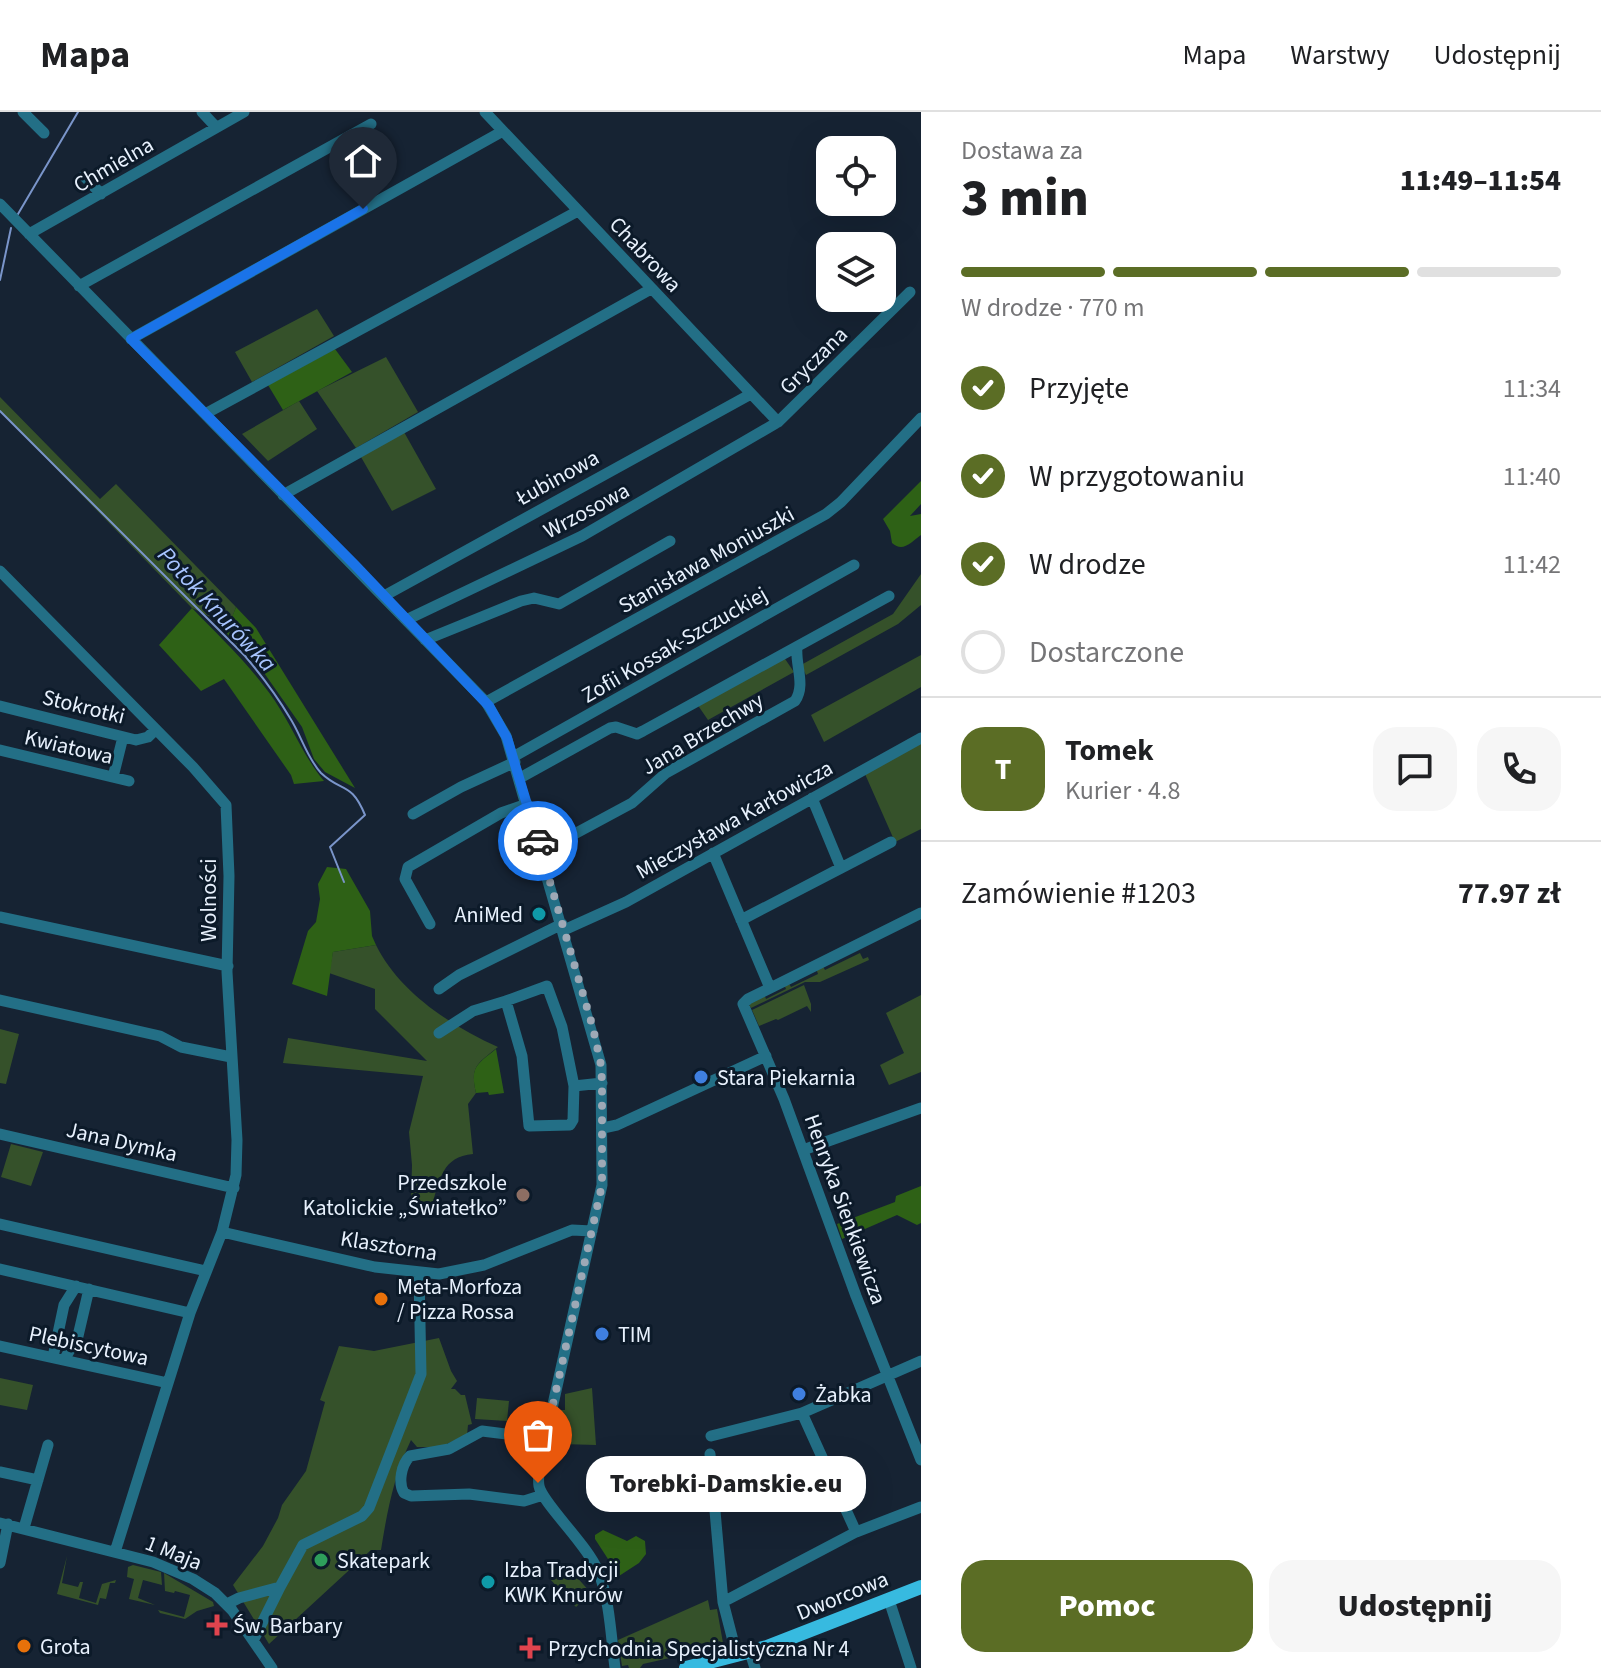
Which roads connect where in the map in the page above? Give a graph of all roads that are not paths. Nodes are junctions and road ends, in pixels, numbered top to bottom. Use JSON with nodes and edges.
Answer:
{"nodes":[{"id":1,"x":23,"y":112,"type":"edge"},
{"id":2,"x":202,"y":112,"type":"edge"},
{"id":3,"x":244,"y":112,"type":"edge"},
{"id":4,"x":485,"y":112,"type":"edge"},
{"id":5,"x":371,"y":124,"type":"dead end"},
{"id":6,"x":216,"y":127,"type":"junction"},
{"id":7,"x":503,"y":131,"type":"junction"},
{"id":8,"x":44,"y":133,"type":"dead end"},
{"id":9,"x":84,"y":176,"type":"dead end"},
{"id":10,"x":101,"y":194,"type":"junction"},
{"id":11,"x":0,"y":204,"type":"edge"},
{"id":12,"x":578,"y":211,"type":"junction"},
{"id":13,"x":29,"y":234,"type":"junction"},
{"id":14,"x":79,"y":286,"type":"junction"},
{"id":15,"x":651,"y":289,"type":"junction"},
{"id":16,"x":910,"y":292,"type":"dead end"},
{"id":17,"x":131,"y":339,"type":"junction"},
{"id":18,"x":751,"y":394,"type":"junction"},
{"id":19,"x":205,"y":414,"type":"junction"},
{"id":20,"x":921,"y":418,"type":"edge"},
{"id":21,"x":778,"y":422,"type":"junction"},
{"id":22,"x":283,"y":495,"type":"junction"},
{"id":23,"x":670,"y":541,"type":"dead end"},
{"id":24,"x":854,"y":565,"type":"dead end"},
{"id":25,"x":0,"y":571,"type":"edge"},
{"id":26,"x":384,"y":596,"type":"junction"},
{"id":27,"x":889,"y":596,"type":"dead end"},
{"id":28,"x":406,"y":620,"type":"junction"},
{"id":29,"x":425,"y":640,"type":"junction"},
{"id":30,"x":797,"y":647,"type":"junction"},
{"id":31,"x":486,"y":702,"type":"junction"},
{"id":32,"x":0,"y":706,"type":"edge"},
{"id":33,"x":155,"y":730,"type":"junction"},
{"id":34,"x":123,"y":737,"type":"junction"},
{"id":35,"x":921,"y":738,"type":"edge"},
{"id":36,"x":0,"y":750,"type":"edge"},
{"id":37,"x":514,"y":759,"type":"junction"},
{"id":38,"x":113,"y":777,"type":"junction"},
{"id":39,"x":520,"y":778,"type":"junction"},
{"id":40,"x":129,"y":781,"type":"dead end"},
{"id":41,"x":812,"y":798,"type":"junction"},
{"id":42,"x":527,"y":804,"type":"junction"},
{"id":43,"x":413,"y":814,"type":"dead end"},
{"id":44,"x":891,"y":842,"type":"dead end"},
{"id":45,"x":541,"y":852,"type":"junction"},
{"id":46,"x":713,"y":853,"type":"junction"},
{"id":47,"x":841,"y":868,"type":"junction"},
{"id":48,"x":921,"y":913,"type":"edge"},
{"id":49,"x":0,"y":917,"type":"edge"},
{"id":50,"x":741,"y":920,"type":"junction"},
{"id":51,"x":430,"y":924,"type":"dead end"},
{"id":52,"x":563,"y":927,"type":"junction"},
{"id":53,"x":228,"y":966,"type":"junction"},
{"id":54,"x":770,"y":988,"type":"junction"},
{"id":55,"x":439,"y":989,"type":"dead end"},
{"id":56,"x":0,"y":1000,"type":"edge"},
{"id":57,"x":506,"y":1001,"type":"junction"},
{"id":58,"x":439,"y":1033,"type":"dead end"},
{"id":59,"x":766,"y":1056,"type":"junction"},
{"id":60,"x":231,"y":1057,"type":"junction"},
{"id":61,"x":602,"y":1083,"type":"junction"},
{"id":62,"x":574,"y":1086,"type":"junction"},
{"id":63,"x":921,"y":1108,"type":"edge"},
{"id":64,"x":603,"y":1128,"type":"junction"},
{"id":65,"x":0,"y":1134,"type":"edge"},
{"id":66,"x":803,"y":1150,"type":"junction"},
{"id":67,"x":234,"y":1188,"type":"junction"},
{"id":68,"x":0,"y":1224,"type":"edge"},
{"id":69,"x":592,"y":1231,"type":"junction"},
{"id":70,"x":222,"y":1232,"type":"junction"},
{"id":71,"x":0,"y":1269,"type":"edge"},
{"id":72,"x":206,"y":1271,"type":"junction"},
{"id":73,"x":419,"y":1274,"type":"junction"},
{"id":74,"x":83,"y":1288,"type":"junction"},
{"id":75,"x":190,"y":1313,"type":"junction"},
{"id":76,"x":0,"y":1346,"type":"edge"},
{"id":77,"x":59,"y":1359,"type":"junction"},
{"id":78,"x":921,"y":1361,"type":"edge"},
{"id":79,"x":888,"y":1375,"type":"junction"},
{"id":80,"x":168,"y":1383,"type":"junction"},
{"id":81,"x":802,"y":1413,"type":"junction"},
{"id":82,"x":711,"y":1436,"type":"dead end"},
{"id":83,"x":545,"y":1439,"type":"junction"},
{"id":84,"x":48,"y":1445,"type":"dead end"},
{"id":85,"x":710,"y":1454,"type":"dead end"},
{"id":86,"x":921,"y":1460,"type":"edge"},
{"id":87,"x":0,"y":1472,"type":"edge"},
{"id":88,"x":38,"y":1480,"type":"junction"},
{"id":89,"x":543,"y":1495,"type":"junction"},
{"id":90,"x":921,"y":1507,"type":"edge"},
{"id":91,"x":4,"y":1524,"type":"edge"},
{"id":92,"x":24,"y":1528,"type":"junction"},
{"id":93,"x":856,"y":1532,"type":"junction"},
{"id":94,"x":115,"y":1552,"type":"junction"},
{"id":95,"x":0,"y":1563,"type":"edge"},
{"id":96,"x":280,"y":1587,"type":"junction"},
{"id":97,"x":921,"y":1587,"type":"edge"},
{"id":98,"x":889,"y":1600,"type":"junction"},
{"id":99,"x":723,"y":1602,"type":"junction"},
{"id":100,"x":227,"y":1604,"type":"junction"},
{"id":101,"x":254,"y":1639,"type":"junction"},
{"id":102,"x":744,"y":1654,"type":"junction"},
{"id":103,"x":272,"y":1668,"type":"edge"},
{"id":104,"x":615,"y":1668,"type":"edge"},
{"id":105,"x":686,"y":1668,"type":"edge"},
{"id":106,"x":755,"y":1668,"type":"edge"},
{"id":107,"x":911,"y":1668,"type":"edge"}],
"edges":[{"from":1,"to":8,"type":"street"},
{"from":2,"to":6,"type":"street"},
{"from":3,"to":6,"type":"street","name":"Chmielna"},
{"from":4,"to":7,"type":"street","name":"Chabrowa"},
{"from":5,"to":14,"type":"street"},
{"from":6,"to":10,"type":"street","name":"Chmielna"},
{"from":7,"to":12,"type":"street","name":"Chabrowa"},
{"from":7,"to":17,"type":"street"},
{"from":9,"to":10,"type":"street"},
{"from":10,"to":13,"type":"street","name":"Chmielna"},
{"from":11,"to":13,"type":"street"},
{"from":12,"to":15,"type":"street","name":"Chabrowa"},
{"from":12,"to":19,"type":"street"},
{"from":13,"to":14,"type":"street"},
{"from":14,"to":17,"type":"street"},
{"from":15,"to":18,"type":"street","name":"Chabrowa"},
{"from":15,"to":22,"type":"street"},
{"from":16,"to":21,"type":"street","name":"Gryczana"},
{"from":17,"to":19,"type":"street"},
{"from":18,"to":21,"type":"street","name":"Chabrowa"},
{"from":18,"to":26,"type":"street","name":"Łubinowa"},
{"from":19,"to":22,"type":"street"},
{"from":20,"to":31,"type":"street","name":"Stanisława Moniuszki"},
{"from":21,"to":28,"type":"street","name":"Wrzosowa"},
{"from":22,"to":26,"type":"street"},
{"from":23,"to":29,"type":"street"},
{"from":24,"to":37,"type":"street","name":"Zofii Kossak-Szczuckiej"},
{"from":25,"to":33,"type":"street","name":"Wolności"},
{"from":26,"to":28,"type":"street"},
{"from":27,"to":30,"type":"street"},
{"from":28,"to":29,"type":"street"},
{"from":29,"to":31,"type":"street"},
{"from":30,"to":39,"type":"street"},
{"from":30,"to":45,"type":"street","name":"Jana Brzechwy"},
{"from":31,"to":37,"type":"street"},
{"from":32,"to":34,"type":"street","name":"Stokrotki"},
{"from":33,"to":34,"type":"street","name":"Stokrotki"},
{"from":33,"to":53,"type":"street","name":"Wolności"},
{"from":34,"to":38,"type":"street"},
{"from":35,"to":41,"type":"street","name":"Mieczysława Karłowicza"},
{"from":36,"to":38,"type":"street","name":"Kwiatowa"},
{"from":37,"to":39,"type":"street"},
{"from":37,"to":43,"type":"street","name":"Zofii Kossak-Szczuckiej"},
{"from":38,"to":40,"type":"street","name":"Kwiatowa"},
{"from":39,"to":42,"type":"street"},
{"from":41,"to":46,"type":"street","name":"Mieczysława Karłowicza"},
{"from":41,"to":47,"type":"street"},
{"from":42,"to":45,"type":"street"},
{"from":42,"to":51,"type":"street"},
{"from":44,"to":47,"type":"street"},
{"from":45,"to":52,"type":"street"},
{"from":46,"to":50,"type":"street"},
{"from":46,"to":52,"type":"street","name":"Mieczysława Karłowicza"},
{"from":47,"to":50,"type":"street"},
{"from":48,"to":54,"type":"street","name":"Henryka Sienkiewicza"},
{"from":49,"to":53,"type":"street"},
{"from":50,"to":54,"type":"street"},
{"from":52,"to":55,"type":"street","name":"Mieczysława Karłowicza"},
{"from":52,"to":61,"type":"street"},
{"from":53,"to":60,"type":"street","name":"Wolności"},
{"from":54,"to":59,"type":"street","name":"Henryka Sienkiewicza"},
{"from":56,"to":60,"type":"street"},
{"from":57,"to":58,"type":"street"},
{"from":57,"to":62,"type":"street"},
{"from":57,"to":62,"type":"street"},
{"from":59,"to":64,"type":"street"},
{"from":59,"to":66,"type":"street","name":"Henryka Sienkiewicza"},
{"from":60,"to":67,"type":"street","name":"Wolności"},
{"from":61,"to":62,"type":"street"},
{"from":61,"to":64,"type":"street"},
{"from":63,"to":66,"type":"street"},
{"from":64,"to":69,"type":"street"},
{"from":65,"to":67,"type":"street","name":"Jana Dymka"},
{"from":66,"to":79,"type":"street","name":"Henryka Sienkiewicza"},
{"from":67,"to":70,"type":"street","name":"Wolności"},
{"from":68,"to":72,"type":"street"},
{"from":69,"to":73,"type":"street","name":"Klasztorna"},
{"from":69,"to":83,"type":"street"},
{"from":70,"to":72,"type":"street","name":"Wolności"},
{"from":70,"to":73,"type":"street","name":"Klasztorna"},
{"from":71,"to":74,"type":"street"},
{"from":72,"to":75,"type":"street","name":"Wolności"},
{"from":73,"to":96,"type":"street"},
{"from":74,"to":75,"type":"street"},
{"from":74,"to":77,"type":"street"},
{"from":74,"to":77,"type":"street"},
{"from":75,"to":80,"type":"street","name":"Wolności"},
{"from":76,"to":77,"type":"street","name":"Plebiscytowa"},
{"from":77,"to":80,"type":"street","name":"Plebiscytowa"},
{"from":78,"to":79,"type":"street"},
{"from":79,"to":81,"type":"street"},
{"from":79,"to":86,"type":"street","name":"Henryka Sienkiewicza"},
{"from":80,"to":94,"type":"street","name":"Wolności"},
{"from":81,"to":82,"type":"street"},
{"from":81,"to":93,"type":"street"},
{"from":83,"to":89,"type":"street"},
{"from":83,"to":89,"type":"street"},
{"from":84,"to":88,"type":"street"},
{"from":85,"to":99,"type":"street"},
{"from":87,"to":88,"type":"street"},
{"from":88,"to":92,"type":"street"},
{"from":89,"to":104,"type":"street"},
{"from":90,"to":93,"type":"street"},
{"from":91,"to":92,"type":"street","name":"1 Maja"},
{"from":91,"to":95,"type":"street"},
{"from":92,"to":94,"type":"street","name":"1 Maja"},
{"from":93,"to":99,"type":"street"},
{"from":94,"to":100,"type":"street","name":"1 Maja"},
{"from":96,"to":100,"type":"street"},
{"from":96,"to":101,"type":"street"},
{"from":97,"to":98,"type":"main road","name":"Dworcowa"},
{"from":98,"to":102,"type":"main road","name":"Dworcowa"},
{"from":98,"to":107,"type":"street"},
{"from":99,"to":102,"type":"street"},
{"from":100,"to":101,"type":"street","name":"1 Maja"},
{"from":101,"to":103,"type":"street","name":"1 Maja"},
{"from":102,"to":105,"type":"main road","name":"Dworcowa"},
{"from":102,"to":106,"type":"street"}]}
